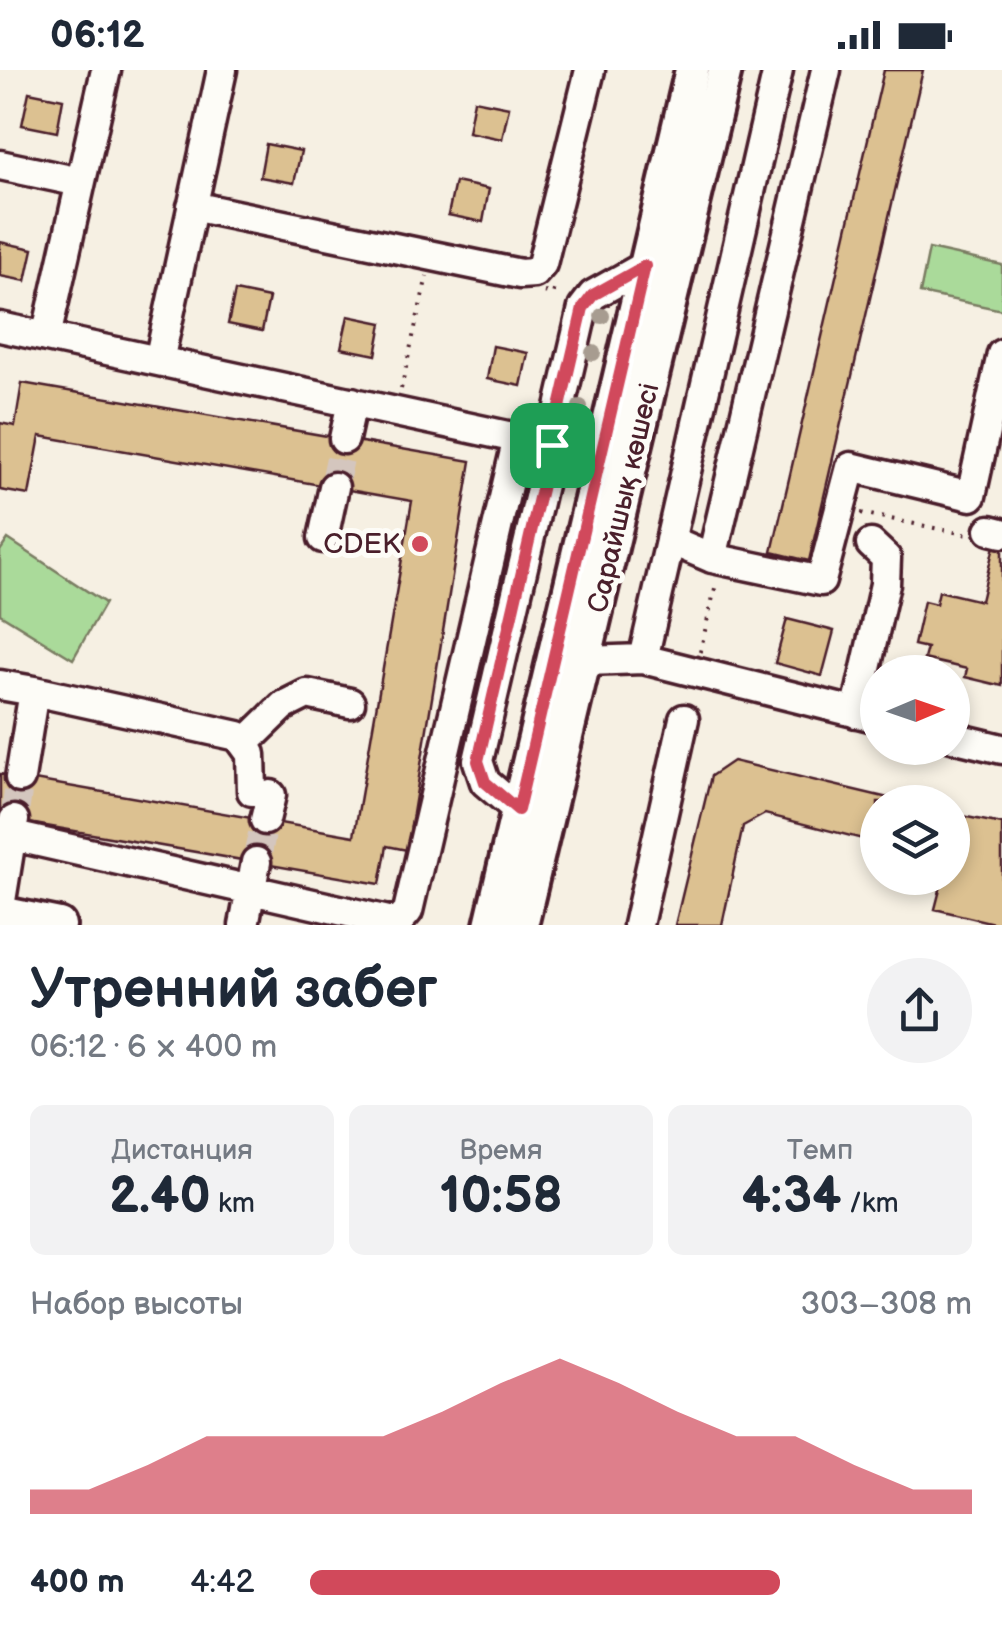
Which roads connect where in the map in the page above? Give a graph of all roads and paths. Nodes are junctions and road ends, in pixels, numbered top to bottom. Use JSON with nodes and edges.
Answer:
{"nodes":[{"id":1,"x":106,"y":70,"type":"edge"},
{"id":2,"x":222,"y":70,"type":"edge"},
{"id":3,"x":590,"y":70,"type":"edge"},
{"id":4,"x":692,"y":70,"type":"edge"},
{"id":5,"x":714,"y":70,"type":"edge"},
{"id":6,"x":724,"y":70,"type":"edge"},
{"id":7,"x":778,"y":70,"type":"edge"},
{"id":8,"x":826,"y":70,"type":"edge"},
{"id":9,"x":714,"y":117,"type":"junction"},
{"id":10,"x":0,"y":165,"type":"edge"},
{"id":11,"x":80,"y":182,"type":"junction"},
{"id":12,"x":192,"y":206,"type":"junction"},
{"id":13,"x":645,"y":266,"type":"junction"},
{"id":14,"x":0,"y":327,"type":"edge"},
{"id":15,"x":46,"y":337,"type":"junction"},
{"id":16,"x":1002,"y":354,"type":"edge"},
{"id":17,"x":160,"y":361,"type":"junction"},
{"id":18,"x":352,"y":402,"type":"junction"},
{"id":19,"x":518,"y":438,"type":"junction"},
{"id":20,"x":344,"y":439,"type":"tunnel mouth"},
{"id":21,"x":552,"y":445,"type":"junction"},
{"id":22,"x":600,"y":456,"type":"junction"},
{"id":23,"x":990,"y":464,"type":"edge"},
{"id":24,"x":334,"y":487,"type":"tunnel mouth"},
{"id":25,"x":842,"y":509,"type":"junction"},
{"id":26,"x":996,"y":532,"type":"edge"},
{"id":27,"x":323,"y":538,"type":"dead end"},
{"id":28,"x":670,"y":540,"type":"junction"},
{"id":29,"x":872,"y":544,"type":"dead end"},
{"id":30,"x":717,"y":558,"type":"junction"},
{"id":31,"x":875,"y":655,"type":"edge"},
{"id":32,"x":699,"y":656,"type":"dead end"},
{"id":33,"x":644,"y":659,"type":"junction"},
{"id":34,"x":586,"y":660,"type":"junction"},
{"id":35,"x":0,"y":685,"type":"edge"},
{"id":36,"x":34,"y":691,"type":"junction"},
{"id":37,"x":350,"y":703,"type":"dead end"},
{"id":38,"x":860,"y":713,"type":"edge"},
{"id":39,"x":684,"y":719,"type":"dead end"},
{"id":40,"x":970,"y":741,"type":"edge"},
{"id":41,"x":244,"y":744,"type":"junction"},
{"id":42,"x":1002,"y":749,"type":"edge"},
{"id":43,"x":20,"y":778,"type":"tunnel mouth"},
{"id":44,"x":263,"y":802,"type":"tunnel mouth"},
{"id":45,"x":518,"y":810,"type":"junction"},
{"id":46,"x":9,"y":830,"type":"edge"},
{"id":47,"x":254,"y":875,"type":"junction"},
{"id":48,"x":0,"y":910,"type":"edge"},
{"id":49,"x":41,"y":923,"type":"edge"},
{"id":50,"x":244,"y":925,"type":"edge"},
{"id":51,"x":491,"y":925,"type":"edge"},
{"id":52,"x":521,"y":925,"type":"edge"},
{"id":53,"x":638,"y":925,"type":"edge"}],
"edges":[{"from":1,"to":11,"type":"street"},
{"from":2,"to":12,"type":"street"},
{"from":3,"to":12,"type":"street"},
{"from":4,"to":13,"type":"main road","name":"Сарайшық көшесі"},
{"from":5,"to":9,"type":"main road"},
{"from":6,"to":9,"type":"main road","name":"Сарайшық көшесі"},
{"from":7,"to":28,"type":"street"},
{"from":8,"to":30,"type":"street"},
{"from":9,"to":34,"type":"main road","name":"Сарайшық көшесі"},
{"from":10,"to":11,"type":"street"},
{"from":11,"to":15,"type":"street"},
{"from":12,"to":17,"type":"street"},
{"from":13,"to":21,"type":"street"},
{"from":13,"to":22,"type":"main road","name":"Сарайшық көшесі"},
{"from":14,"to":15,"type":"street"},
{"from":15,"to":17,"type":"street"},
{"from":16,"to":23,"type":"street"},
{"from":17,"to":18,"type":"street"},
{"from":18,"to":19,"type":"street"},
{"from":18,"to":20,"type":"street"},
{"from":19,"to":21,"type":"street"},
{"from":19,"to":47,"type":"street"},
{"from":21,"to":22,"type":"street"},
{"from":21,"to":45,"type":"street"},
{"from":22,"to":45,"type":"main road","name":"Сарайшық көшесі"},
{"from":23,"to":25,"type":"street"},
{"from":24,"to":27,"type":"street"},
{"from":25,"to":26,"type":"path"},
{"from":25,"to":30,"type":"street"},
{"from":28,"to":30,"type":"street"},
{"from":28,"to":33,"type":"street"},
{"from":29,"to":31,"type":"street"},
{"from":30,"to":32,"type":"path"},
{"from":33,"to":34,"type":"street"},
{"from":33,"to":38,"type":"street"},
{"from":34,"to":52,"type":"main road","name":"Сарайшық көшесі"},
{"from":35,"to":36,"type":"street"},
{"from":36,"to":41,"type":"street"},
{"from":36,"to":43,"type":"street"},
{"from":37,"to":41,"type":"street"},
{"from":39,"to":53,"type":"street"},
{"from":40,"to":42,"type":"street"},
{"from":41,"to":44,"type":"street"},
{"from":45,"to":51,"type":"main road","name":"Сарайшық көшесі"},
{"from":46,"to":47,"type":"street"},
{"from":46,"to":48,"type":"street"},
{"from":47,"to":50,"type":"street"},
{"from":48,"to":49,"type":"main road"}]}
